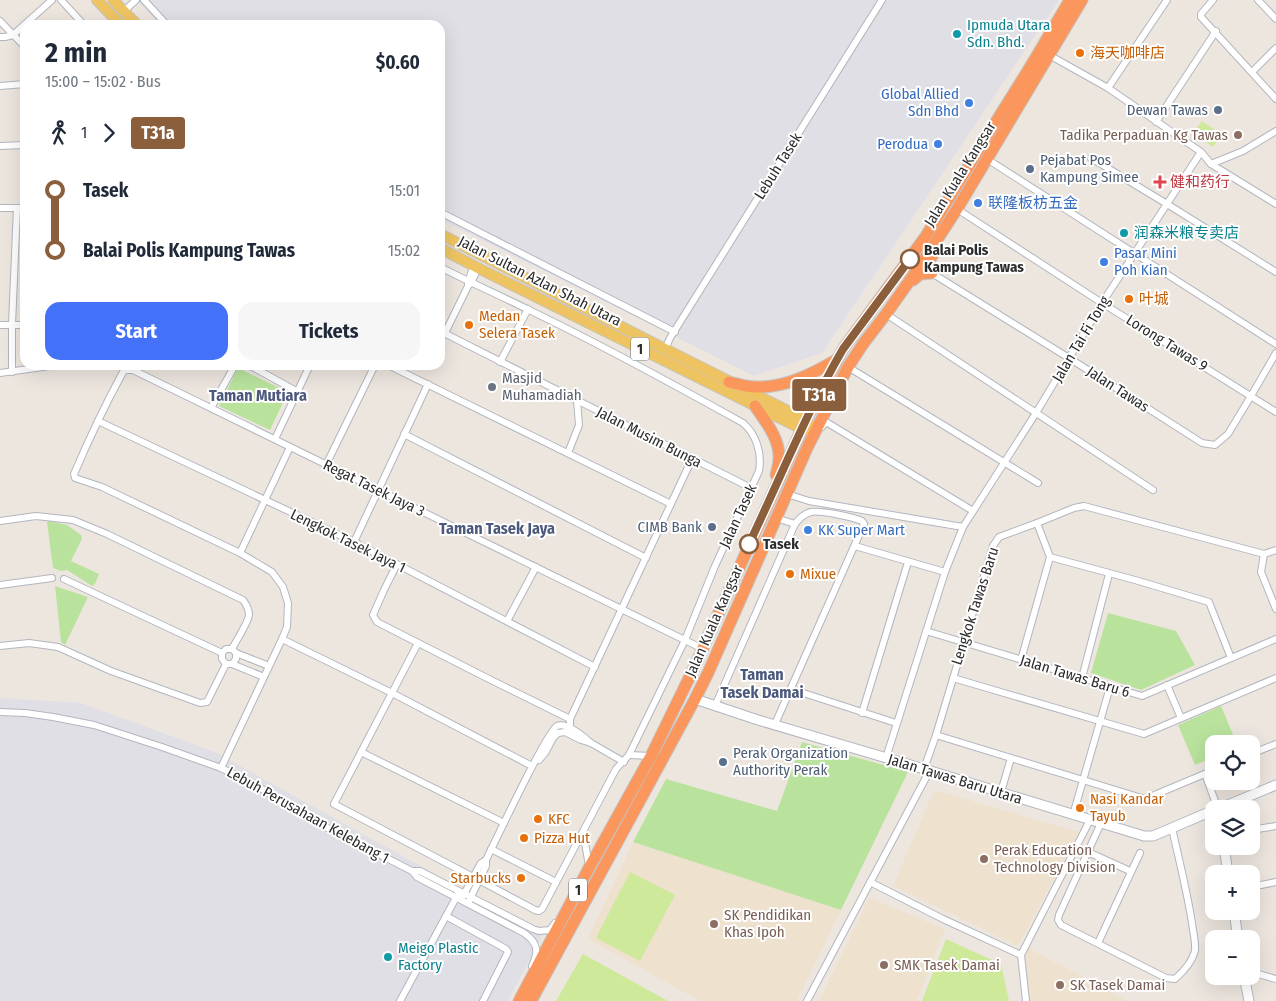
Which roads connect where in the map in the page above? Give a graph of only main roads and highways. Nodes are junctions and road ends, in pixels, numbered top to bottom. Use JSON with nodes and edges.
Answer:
{"nodes":[{"id":1,"x":97,"y":0,"type":"edge"},
{"id":2,"x":113,"y":0,"type":"edge"},
{"id":3,"x":1070,"y":0,"type":"edge"},
{"id":4,"x":1082,"y":0,"type":"edge"},
{"id":5,"x":116,"y":20,"type":"edge"},
{"id":6,"x":132,"y":20,"type":"edge"},
{"id":7,"x":940,"y":214,"type":"junction"},
{"id":8,"x":948,"y":223,"type":"junction"},
{"id":9,"x":445,"y":237,"type":"edge"},
{"id":10,"x":453,"y":241,"type":"junction"},
{"id":11,"x":445,"y":250,"type":"edge"},
{"id":12,"x":499,"y":264,"type":"junction"},
{"id":13,"x":477,"y":266,"type":"junction"},
{"id":14,"x":920,"y":266,"type":"junction"},
{"id":15,"x":908,"y":282,"type":"junction"},
{"id":16,"x":866,"y":318,"type":"junction"},
{"id":17,"x":837,"y":359,"type":"junction"},
{"id":18,"x":729,"y":382,"type":"junction"},
{"id":19,"x":755,"y":406,"type":"junction"},
{"id":20,"x":804,"y":425,"type":"junction"},
{"id":21,"x":814,"y":434,"type":"junction"},
{"id":22,"x":776,"y":486,"type":"junction"},
{"id":23,"x":749,"y":579,"type":"junction"},
{"id":24,"x":703,"y":649,"type":"junction"},
{"id":25,"x":693,"y":670,"type":"junction"},
{"id":26,"x":708,"y":673,"type":"junction"},
{"id":27,"x":695,"y":699,"type":"junction"},
{"id":28,"x":638,"y":780,"type":"junction"},
{"id":29,"x":525,"y":998,"type":"edge"}],
"edges":[{"from":1,"to":5,"type":"main road"},
{"from":2,"to":6,"type":"main road"},
{"from":3,"to":7,"type":"highway","name":"Jalan Kuala Kangsar"},
{"from":4,"to":8,"type":"highway","name":"Jalan Kuala Kangsar"},
{"from":7,"to":14,"type":"highway"},
{"from":7,"to":16,"type":"highway","name":"Jalan Kuala Kangsar"},
{"from":8,"to":14,"type":"highway","name":"Jalan Kuala Kangsar"},
{"from":8,"to":15,"type":"highway"},
{"from":9,"to":10,"type":"main road","name":"Jalan Sultan Azlan Shah Utara","number":"1"},
{"from":10,"to":12,"type":"main road","name":"Jalan Sultan Azlan Shah Utara","number":"1"},
{"from":10,"to":13,"type":"main road"},
{"from":11,"to":13,"type":"main road","name":"Jalan Sultan Azlan Shah Utara","number":"1"},
{"from":12,"to":13,"type":"main road"},
{"from":12,"to":18,"type":"main road","name":"Jalan Sultan Azlan Shah Utara","number":"1"},
{"from":13,"to":19,"type":"main road","name":"Jalan Sultan Azlan Shah Utara","number":"1"},
{"from":14,"to":15,"type":"highway","name":"Jalan Kuala Kangsar"},
{"from":14,"to":16,"type":"highway"},
{"from":15,"to":21,"type":"highway","name":"Jalan Kuala Kangsar"},
{"from":16,"to":17,"type":"highway","name":"Jalan Kuala Kangsar"},
{"from":17,"to":18,"type":"highway"},
{"from":17,"to":20,"type":"highway","name":"Jalan Kuala Kangsar"},
{"from":18,"to":20,"type":"main road","name":"Jalan Sultan Azlan Shah Utara","number":"1"},
{"from":19,"to":20,"type":"main road","name":"Jalan Sultan Azlan Shah Utara","number":"1"},
{"from":19,"to":22,"type":"highway"},
{"from":20,"to":21,"type":"main road","name":"Jalan Sultan Azlan Shah Utara","number":"1"},
{"from":20,"to":22,"type":"highway","name":"Jalan Kuala Kangsar","number":"1"},
{"from":21,"to":23,"type":"highway","name":"Jalan Kuala Kangsar","number":"1"},
{"from":22,"to":24,"type":"highway","name":"Jalan Kuala Kangsar","number":"1"},
{"from":23,"to":24,"type":"highway"},
{"from":23,"to":26,"type":"highway","name":"Jalan Kuala Kangsar","number":"1"},
{"from":24,"to":25,"type":"highway","name":"Jalan Kuala Kangsar","number":"1"},
{"from":24,"to":26,"type":"highway"},
{"from":25,"to":27,"type":"highway"},
{"from":25,"to":28,"type":"highway","name":"Jalan Kuala Kangsar","number":"1"},
{"from":26,"to":27,"type":"highway","name":"Jalan Kuala Kangsar","number":"1"},
{"from":27,"to":28,"type":"highway"},
{"from":27,"to":29,"type":"highway","name":"Jalan Kuala Kangsar","number":"1"},
{"from":28,"to":29,"type":"highway","name":"Jalan Kuala Kangsar","number":"1"}]}
